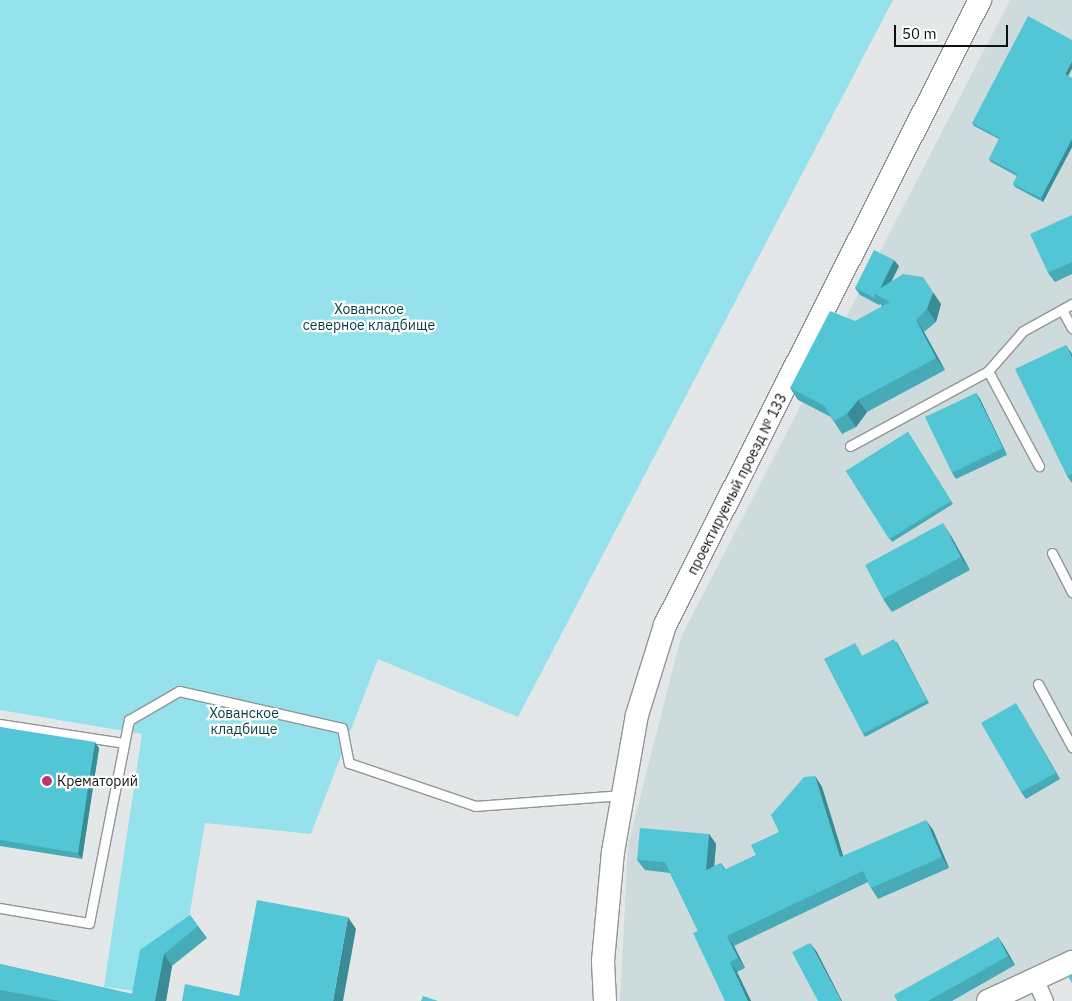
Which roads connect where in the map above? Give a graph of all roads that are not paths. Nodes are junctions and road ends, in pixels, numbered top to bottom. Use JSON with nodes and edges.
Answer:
{"nodes":[{"id":1,"x":980,"y":0,"type":"edge"},
{"id":2,"x":1072,"y":304,"type":"edge"},
{"id":3,"x":1062,"y":310,"type":"junction"},
{"id":4,"x":1072,"y":328,"type":"edge"},
{"id":5,"x":988,"y":371,"type":"junction"},
{"id":6,"x":850,"y":446,"type":"dead end"},
{"id":7,"x":1039,"y":466,"type":"dead end"},
{"id":8,"x":1052,"y":553,"type":"dead end"},
{"id":9,"x":1072,"y":592,"type":"edge"},
{"id":10,"x":1038,"y":684,"type":"dead end"},
{"id":11,"x":0,"y":724,"type":"edge"},
{"id":12,"x":124,"y":744,"type":"junction"},
{"id":13,"x":1072,"y":747,"type":"edge"},
{"id":14,"x":623,"y":795,"type":"junction"},
{"id":15,"x":0,"y":908,"type":"edge"},
{"id":16,"x":1072,"y":962,"type":"edge"},
{"id":17,"x":1036,"y":980,"type":"junction"},
{"id":18,"x":605,"y":1001,"type":"edge"},
{"id":19,"x":988,"y":1001,"type":"edge"},
{"id":20,"x":1045,"y":1001,"type":"edge"}],
"edges":[{"from":1,"to":14,"type":"street","name":"проектируемый проезд № 133"},
{"from":2,"to":3,"type":"lane"},
{"from":3,"to":4,"type":"lane"},
{"from":3,"to":5,"type":"lane"},
{"from":5,"to":6,"type":"lane"},
{"from":5,"to":7,"type":"lane"},
{"from":8,"to":9,"type":"lane"},
{"from":10,"to":13,"type":"lane"},
{"from":11,"to":12,"type":"lane"},
{"from":12,"to":14,"type":"lane"},
{"from":12,"to":15,"type":"lane"},
{"from":14,"to":18,"type":"street","name":"проектируемый проезд № 133"},
{"from":16,"to":17,"type":"street"},
{"from":17,"to":19,"type":"street"},
{"from":17,"to":20,"type":"street"}]}
